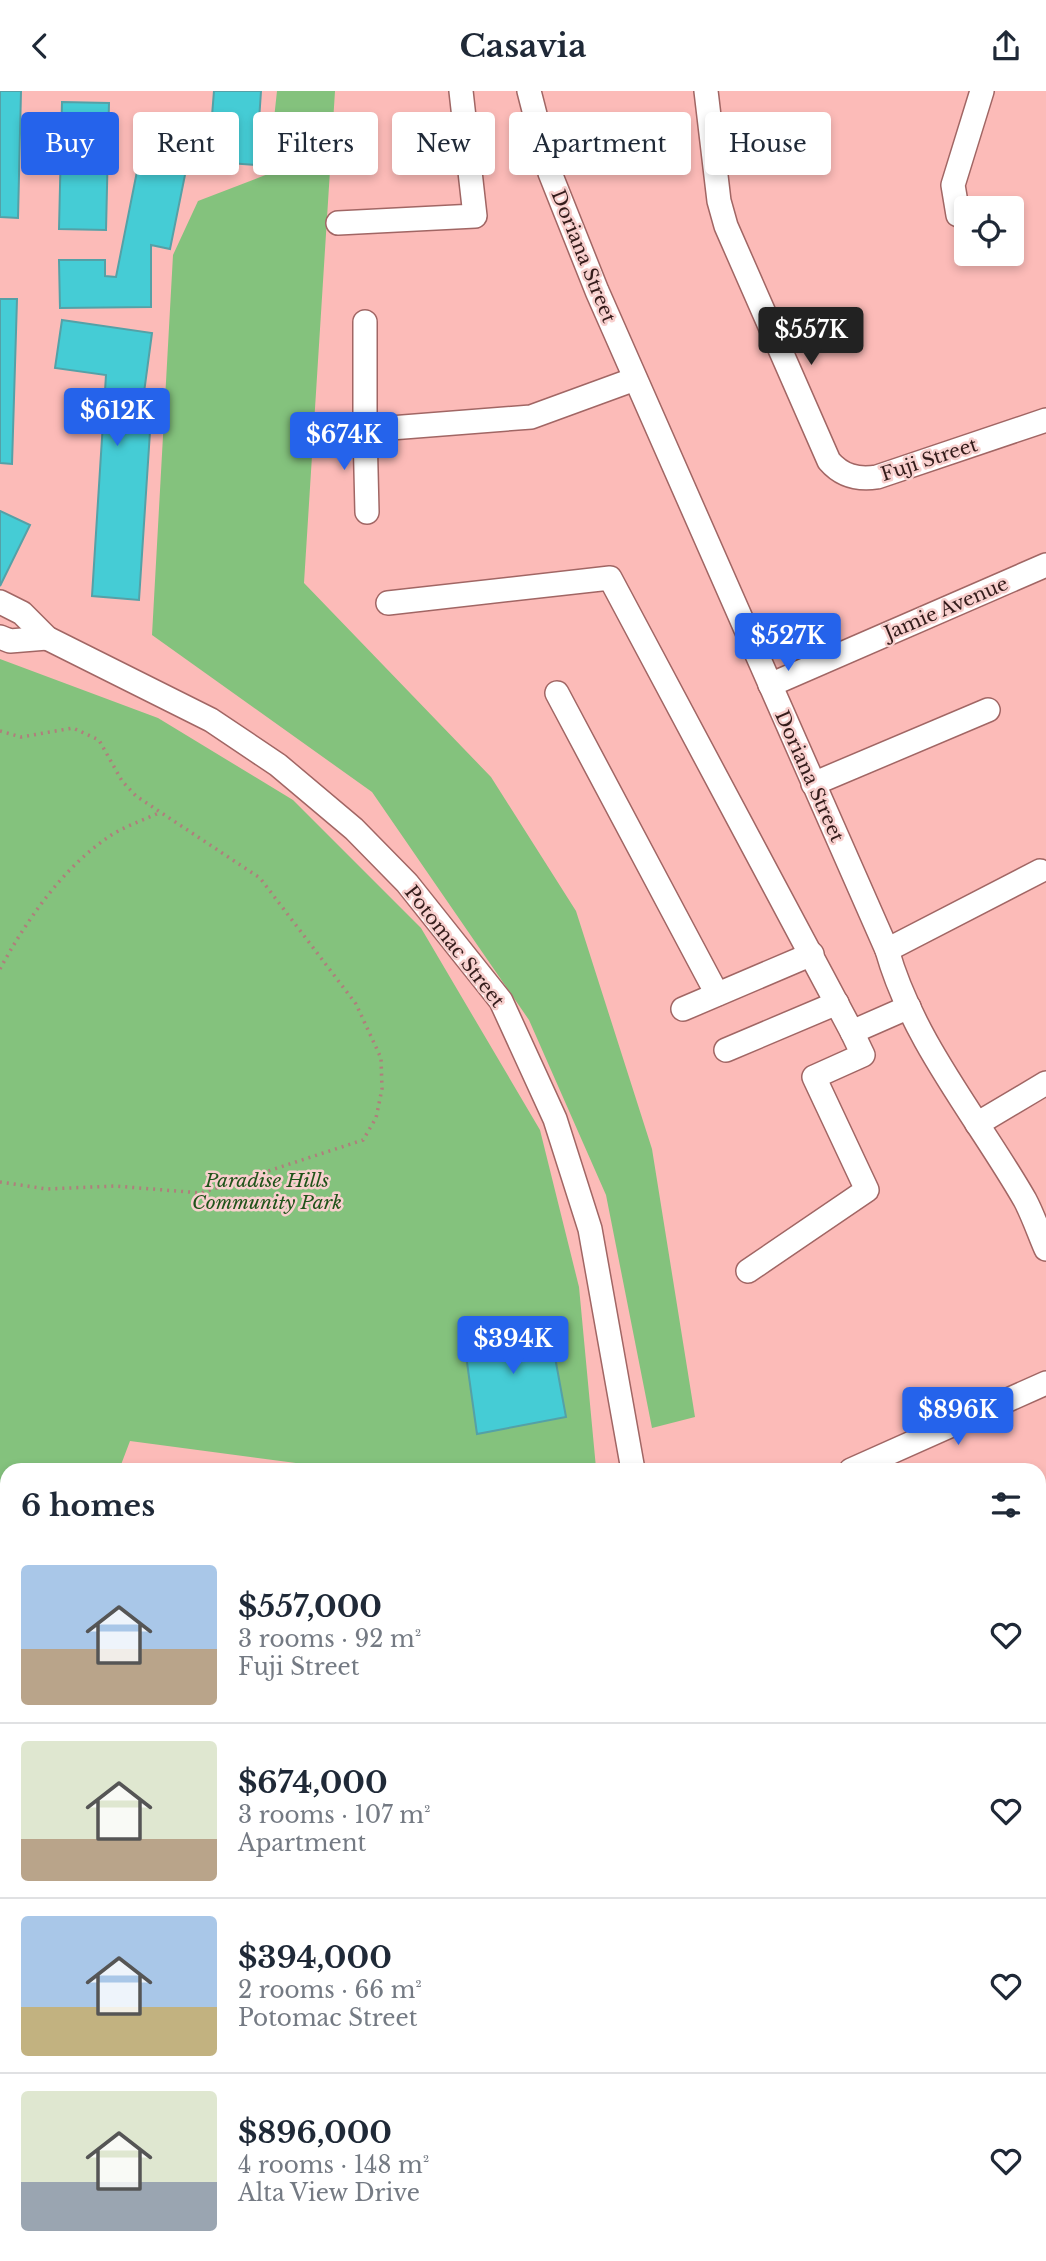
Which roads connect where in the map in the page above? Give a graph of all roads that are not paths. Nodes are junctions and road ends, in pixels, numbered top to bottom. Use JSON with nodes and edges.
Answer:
{"nodes":[{"id":1,"x":461,"y":91,"type":"edge"},
{"id":2,"x":529,"y":91,"type":"edge"},
{"id":3,"x":706,"y":91,"type":"edge"},
{"id":4,"x":982,"y":91,"type":"edge"},
{"id":5,"x":955,"y":196,"type":"edge"},
{"id":6,"x":338,"y":223,"type":"dead end"},
{"id":7,"x":365,"y":322,"type":"dead end"},
{"id":8,"x":635,"y":379,"type":"junction"},
{"id":9,"x":1046,"y":420,"type":"edge"},
{"id":10,"x":365,"y":430,"type":"junction"},
{"id":11,"x":368,"y":512,"type":"dead end"},
{"id":12,"x":1046,"y":565,"type":"edge"},
{"id":13,"x":0,"y":602,"type":"edge"},
{"id":14,"x":388,"y":603,"type":"dead end"},
{"id":15,"x":0,"y":637,"type":"edge"},
{"id":16,"x":47,"y":638,"type":"junction"},
{"id":17,"x":770,"y":685,"type":"junction"},
{"id":18,"x":557,"y":693,"type":"dead end"},
{"id":19,"x":988,"y":710,"type":"dead end"},
{"id":20,"x":813,"y":784,"type":"junction"},
{"id":21,"x":1040,"y":871,"type":"dead end"},
{"id":22,"x":887,"y":950,"type":"junction"},
{"id":23,"x":812,"y":954,"type":"junction"},
{"id":24,"x":718,"y":994,"type":"junction"},
{"id":25,"x":837,"y":1003,"type":"junction"},
{"id":26,"x":909,"y":1007,"type":"junction"},
{"id":27,"x":682,"y":1009,"type":"dead end"},
{"id":28,"x":852,"y":1032,"type":"junction"},
{"id":29,"x":726,"y":1050,"type":"dead end"},
{"id":30,"x":1046,"y":1083,"type":"edge"},
{"id":31,"x":977,"y":1124,"type":"junction"},
{"id":32,"x":1046,"y":1249,"type":"edge"},
{"id":33,"x":748,"y":1271,"type":"dead end"},
{"id":34,"x":1046,"y":1383,"type":"edge"},
{"id":35,"x":632,"y":1463,"type":"edge"},
{"id":36,"x":871,"y":1463,"type":"edge"}],
"edges":[{"from":1,"to":6,"type":"street"},
{"from":2,"to":8,"type":"street","name":"Doriana Street"},
{"from":3,"to":9,"type":"street","name":"Fuji Street"},
{"from":4,"to":5,"type":"street"},
{"from":7,"to":10,"type":"street"},
{"from":8,"to":10,"type":"street"},
{"from":8,"to":17,"type":"street","name":"Doriana Street"},
{"from":10,"to":11,"type":"street"},
{"from":12,"to":17,"type":"street","name":"Jamie Avenue"},
{"from":13,"to":16,"type":"street","name":"Potomac Street"},
{"from":14,"to":23,"type":"street"},
{"from":15,"to":16,"type":"street"},
{"from":16,"to":35,"type":"street","name":"Potomac Street"},
{"from":17,"to":20,"type":"street","name":"Doriana Street"},
{"from":18,"to":24,"type":"street"},
{"from":19,"to":20,"type":"street"},
{"from":20,"to":22,"type":"street","name":"Doriana Street"},
{"from":21,"to":22,"type":"street"},
{"from":22,"to":26,"type":"street","name":"Doriana Street"},
{"from":23,"to":24,"type":"street"},
{"from":23,"to":25,"type":"street"},
{"from":24,"to":27,"type":"street"},
{"from":25,"to":28,"type":"street"},
{"from":25,"to":29,"type":"street"},
{"from":26,"to":28,"type":"street"},
{"from":26,"to":31,"type":"street","name":"Doriana Street"},
{"from":28,"to":33,"type":"street"},
{"from":30,"to":31,"type":"street"},
{"from":31,"to":32,"type":"street","name":"Doriana Street"},
{"from":34,"to":36,"type":"street"}]}
